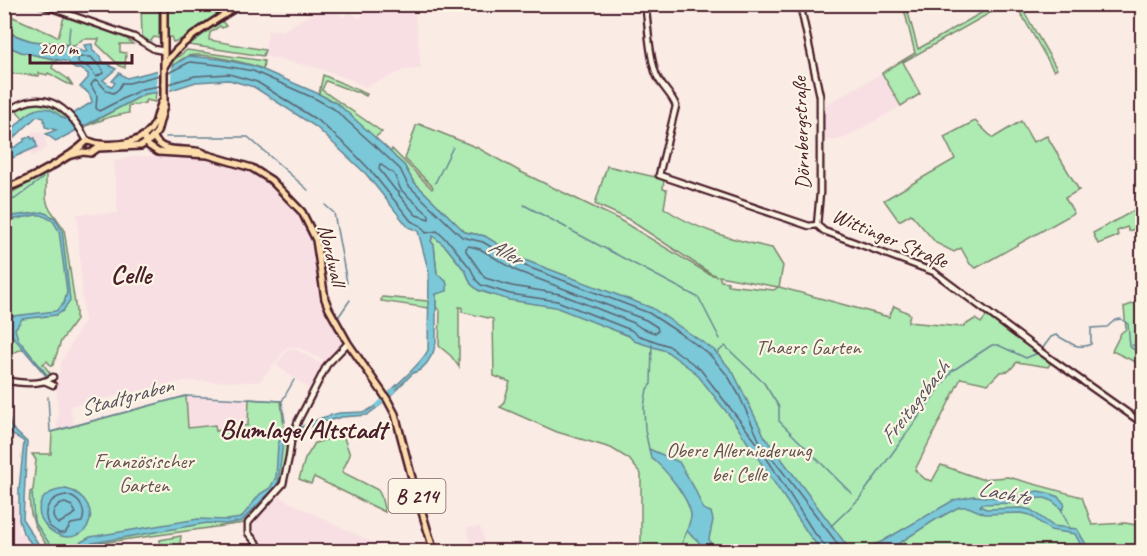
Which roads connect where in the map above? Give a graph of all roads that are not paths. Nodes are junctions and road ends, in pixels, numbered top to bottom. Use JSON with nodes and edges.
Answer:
{"nodes":[{"id":1,"x":40,"y":4,"type":"edge"},
{"id":2,"x":164,"y":4,"type":"edge"},
{"id":3,"x":241,"y":4,"type":"edge"},
{"id":4,"x":645,"y":4,"type":"edge"},
{"id":5,"x":800,"y":4,"type":"edge"},
{"id":6,"x":180,"y":47,"type":"junction"},
{"id":7,"x":164,"y":51,"type":"junction"},
{"id":8,"x":164,"y":67,"type":"junction"},
{"id":9,"x":163,"y":98,"type":"junction"},
{"id":10,"x":4,"y":114,"type":"edge"},
{"id":11,"x":154,"y":137,"type":"junction"},
{"id":12,"x":141,"y":138,"type":"junction"},
{"id":13,"x":148,"y":142,"type":"junction"},
{"id":14,"x":85,"y":146,"type":"junction"},
{"id":15,"x":94,"y":146,"type":"junction"},
{"id":16,"x":208,"y":155,"type":"junction"},
{"id":17,"x":4,"y":189,"type":"edge"},
{"id":18,"x":818,"y":225,"type":"junction"},
{"id":19,"x":348,"y":343,"type":"junction"},
{"id":20,"x":53,"y":377,"type":"dead end"},
{"id":21,"x":4,"y":380,"type":"edge"},
{"id":22,"x":44,"y":381,"type":"junction"},
{"id":23,"x":53,"y":385,"type":"dead end"},
{"id":24,"x":1143,"y":423,"type":"edge"},
{"id":25,"x":264,"y":552,"type":"edge"},
{"id":26,"x":434,"y":552,"type":"edge"}],
"edges":[{"from":1,"to":7,"type":"street"},
{"from":2,"to":7,"type":"main road"},
{"from":3,"to":6,"type":"main road"},
{"from":4,"to":18,"type":"street","name":"Wittinger Straße"},
{"from":5,"to":18,"type":"street","name":"Dörnbergstraße"},
{"from":6,"to":7,"type":"main road"},
{"from":6,"to":8,"type":"main road"},
{"from":7,"to":8,"type":"main road"},
{"from":8,"to":9,"type":"main road"},
{"from":9,"to":11,"type":"main road"},
{"from":9,"to":12,"type":"main road"},
{"from":10,"to":14,"type":"street"},
{"from":11,"to":13,"type":"main road"},
{"from":11,"to":16,"type":"main road","name":"Nordwall","number":"B 214"},
{"from":12,"to":13,"type":"main road","number":"B 214"},
{"from":12,"to":15,"type":"main road"},
{"from":13,"to":15,"type":"main road"},
{"from":13,"to":16,"type":"main road","name":"Nordwall","number":"B 214"},
{"from":14,"to":15,"type":"main road"},
{"from":14,"to":15,"type":"main road"},
{"from":14,"to":17,"type":"main road"},
{"from":16,"to":19,"type":"main road","name":"Nordwall","number":"B 214"},
{"from":18,"to":24,"type":"street","name":"Wittinger Straße"},
{"from":19,"to":25,"type":"street"},
{"from":19,"to":26,"type":"main road","number":"B 214"},
{"from":20,"to":22,"type":"street"},
{"from":21,"to":22,"type":"street"},
{"from":22,"to":23,"type":"street"}]}
